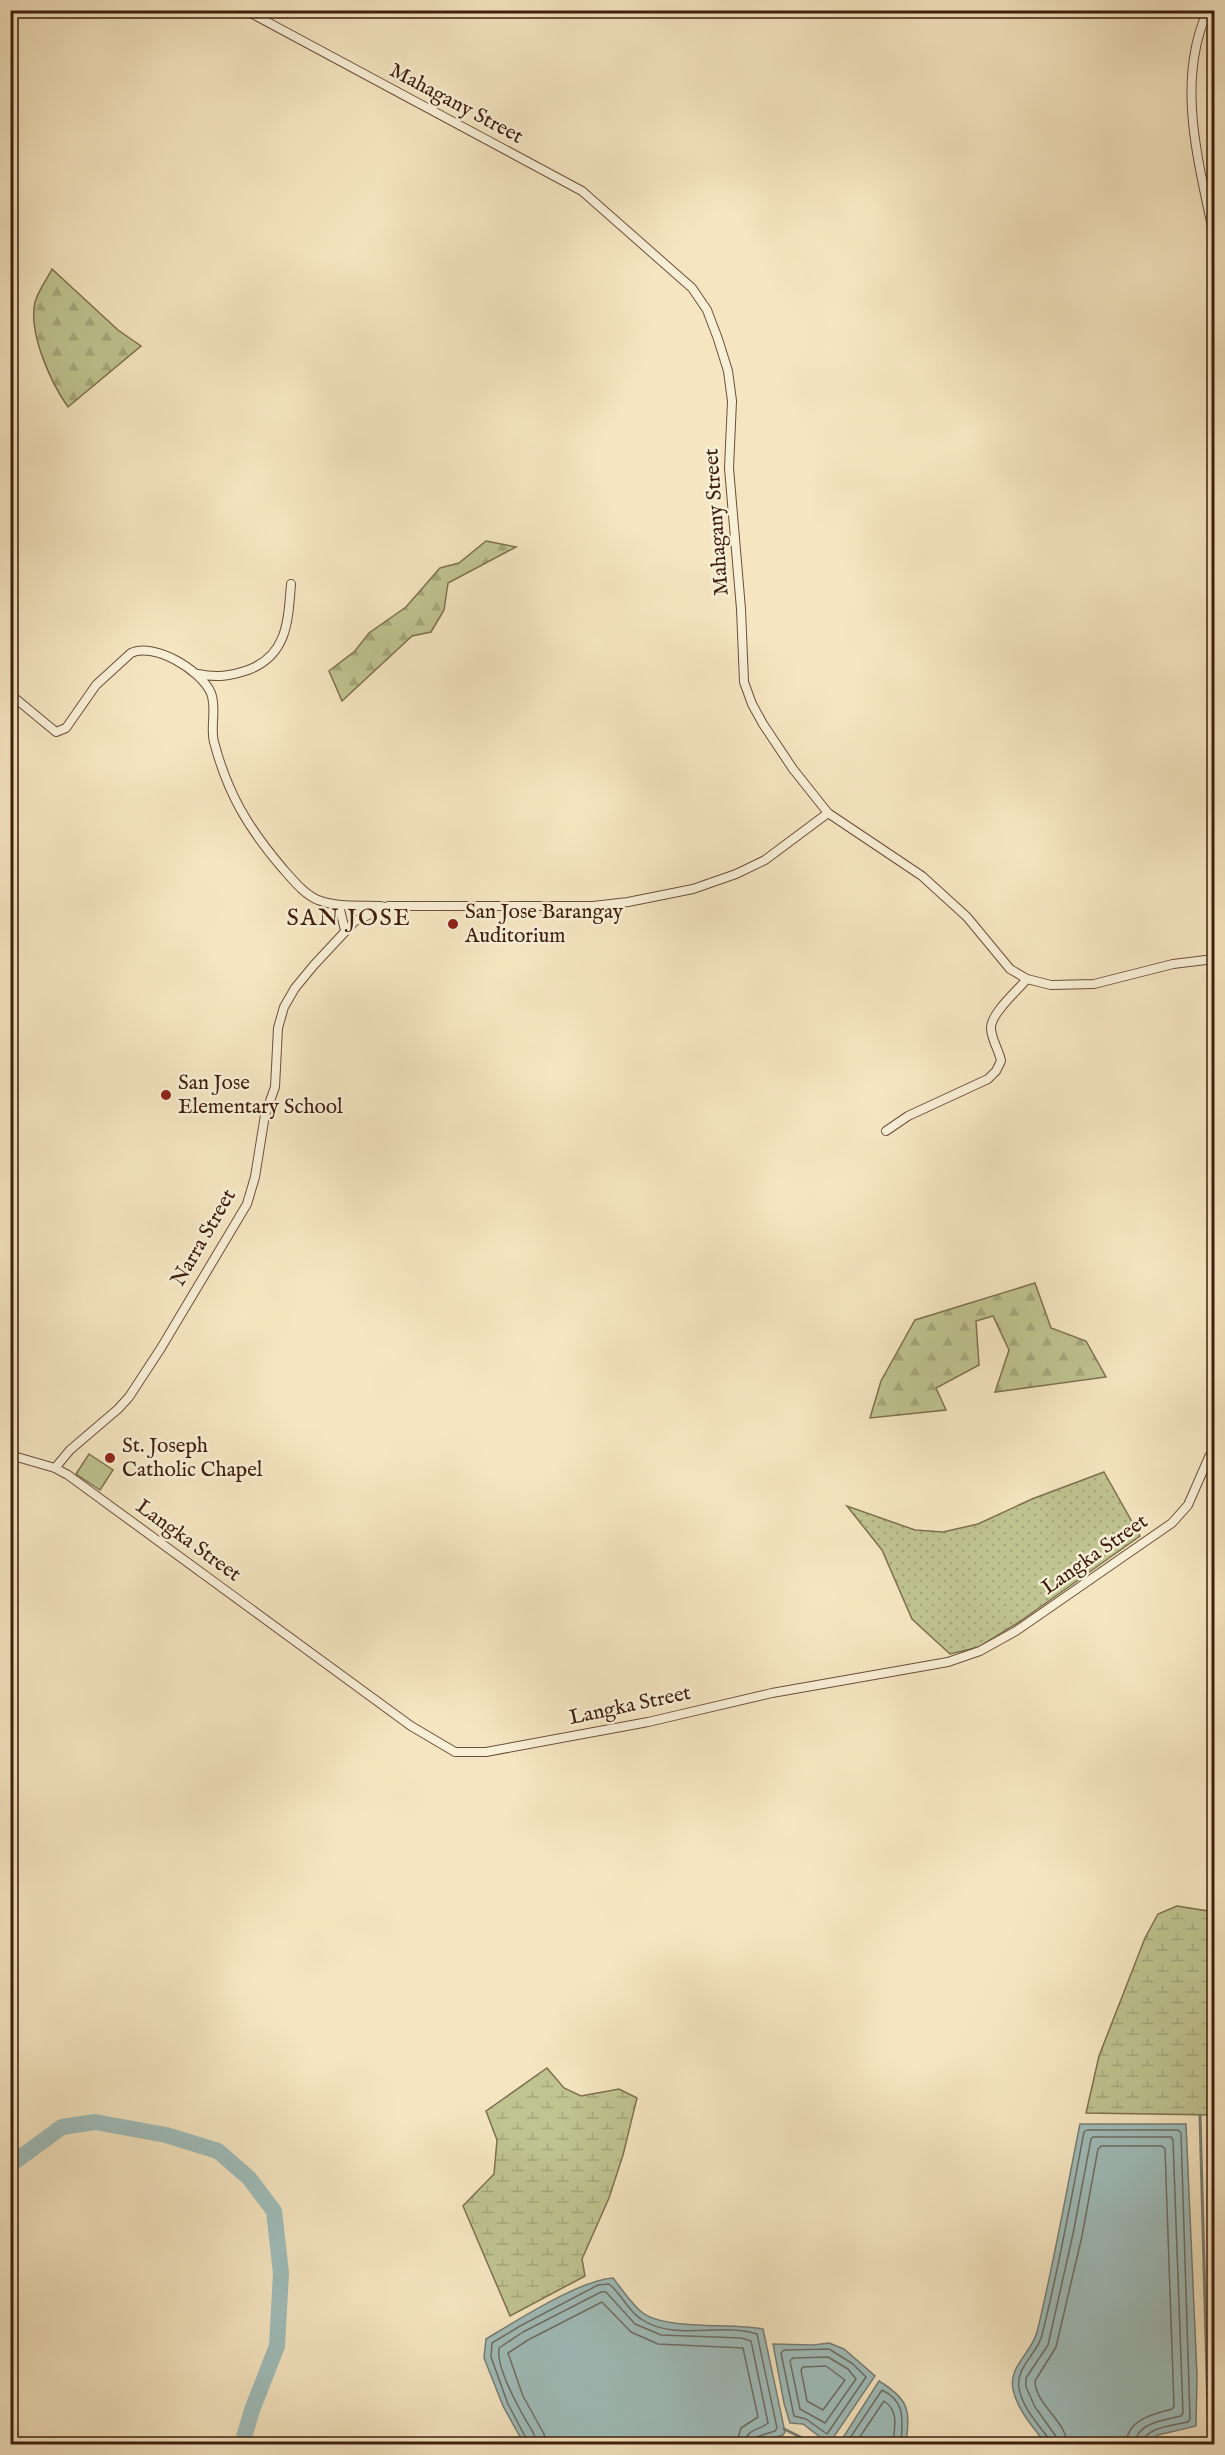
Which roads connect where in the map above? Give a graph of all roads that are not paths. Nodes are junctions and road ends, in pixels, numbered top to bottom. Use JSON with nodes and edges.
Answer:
{"nodes":[{"id":1,"x":244,"y":10,"type":"edge"},
{"id":2,"x":1208,"y":10,"type":"edge"},
{"id":3,"x":1215,"y":236,"type":"edge"},
{"id":4,"x":291,"y":584,"type":"dead end"},
{"id":5,"x":196,"y":674,"type":"junction"},
{"id":6,"x":10,"y":694,"type":"edge"},
{"id":7,"x":828,"y":813,"type":"junction"},
{"id":8,"x":339,"y":906,"type":"junction"},
{"id":9,"x":388,"y":906,"type":"junction"},
{"id":10,"x":345,"y":930,"type":"junction"},
{"id":11,"x":1215,"y":959,"type":"edge"},
{"id":12,"x":1027,"y":979,"type":"junction"},
{"id":13,"x":886,"y":1131,"type":"dead end"},
{"id":14,"x":1215,"y":1449,"type":"edge"},
{"id":15,"x":10,"y":1455,"type":"edge"},
{"id":16,"x":55,"y":1468,"type":"junction"}],
"edges":[{"from":1,"to":7,"type":"street","name":"Mahagany Street"},
{"from":2,"to":3,"type":"street"},
{"from":4,"to":5,"type":"street"},
{"from":5,"to":6,"type":"street"},
{"from":5,"to":8,"type":"street"},
{"from":7,"to":9,"type":"street","name":"Narra Street"},
{"from":7,"to":12,"type":"street","name":"Mahagany Street"},
{"from":8,"to":9,"type":"street"},
{"from":8,"to":10,"type":"street"},
{"from":9,"to":10,"type":"street","name":"Narra Street"},
{"from":10,"to":16,"type":"street","name":"Narra Street"},
{"from":11,"to":12,"type":"street","name":"Mahagany Street"},
{"from":12,"to":13,"type":"street"},
{"from":14,"to":16,"type":"street","name":"Langka Street"},
{"from":15,"to":16,"type":"street"}]}
